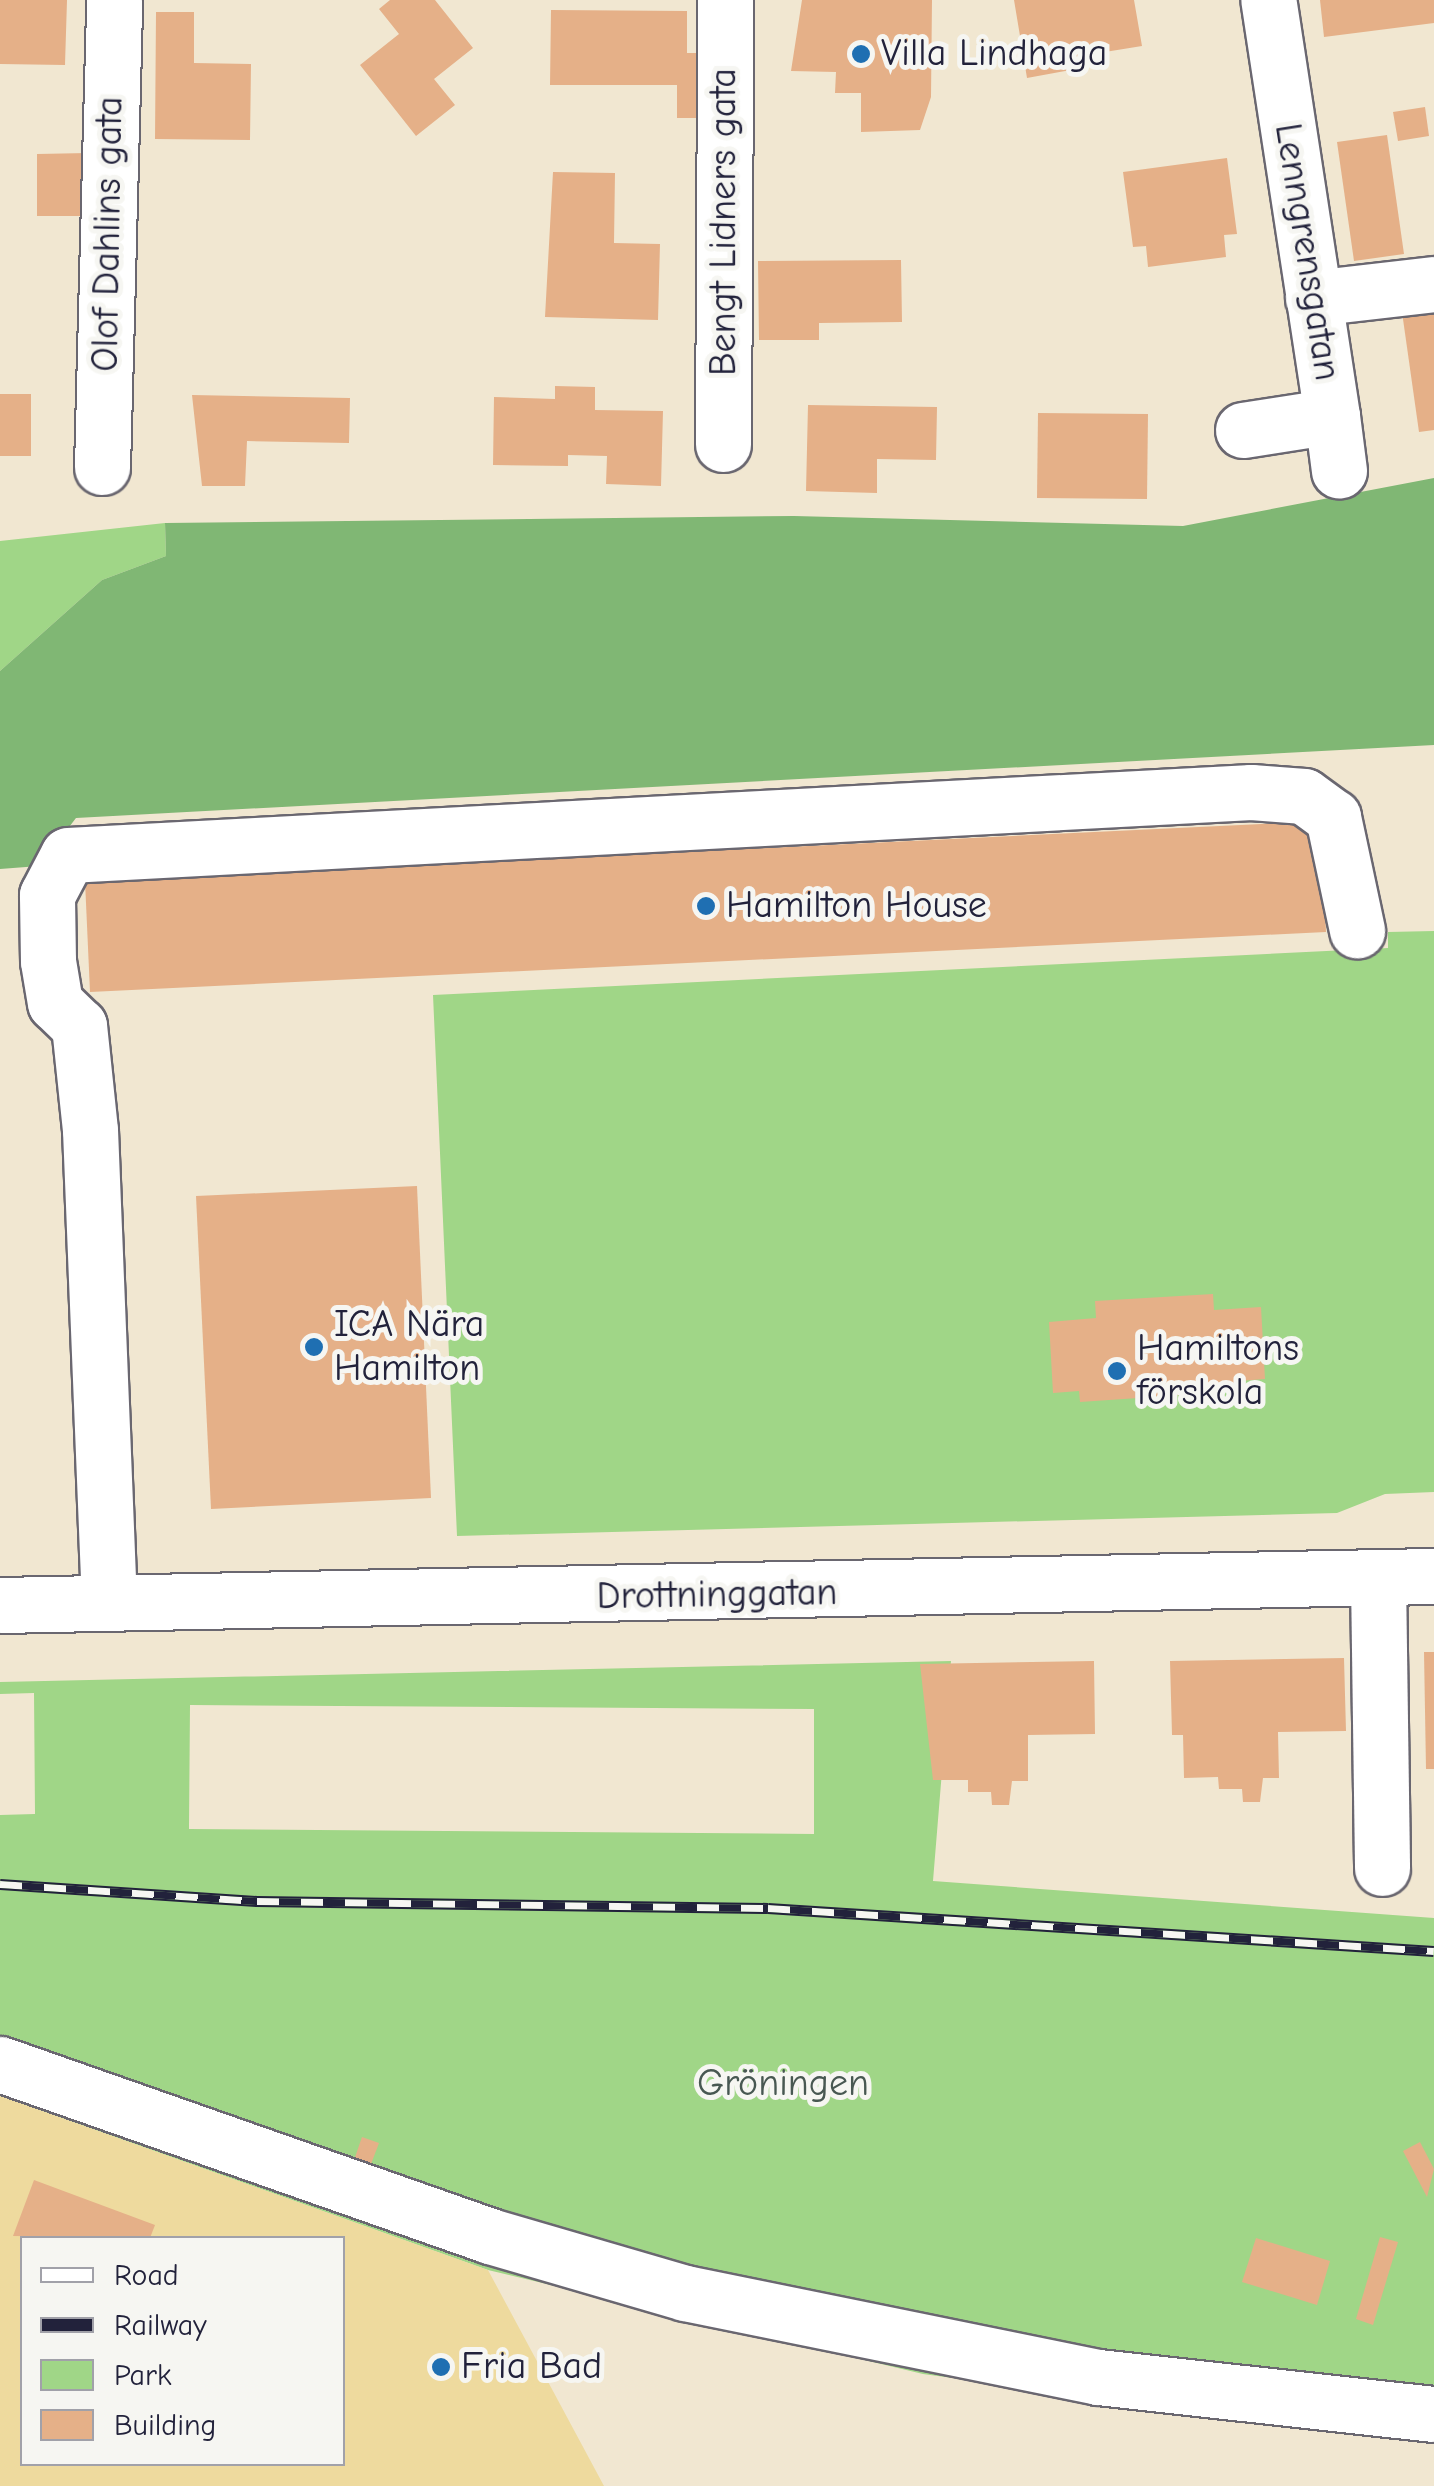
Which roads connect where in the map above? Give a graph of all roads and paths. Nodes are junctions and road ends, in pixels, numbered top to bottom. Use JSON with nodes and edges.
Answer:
{"nodes":[{"id":1,"x":114,"y":0,"type":"edge"},
{"id":2,"x":725,"y":0,"type":"edge"},
{"id":3,"x":1268,"y":0,"type":"edge"},
{"id":4,"x":1434,"y":284,"type":"edge"},
{"id":5,"x":1313,"y":298,"type":"junction"},
{"id":6,"x":1332,"y":416,"type":"junction"},
{"id":7,"x":1243,"y":430,"type":"dead end"},
{"id":8,"x":723,"y":444,"type":"dead end"},
{"id":9,"x":102,"y":467,"type":"dead end"},
{"id":10,"x":1340,"y":471,"type":"dead end"},
{"id":11,"x":1357,"y":930,"type":"dead end"},
{"id":12,"x":1434,"y":1576,"type":"edge"},
{"id":13,"x":1378,"y":1578,"type":"junction"},
{"id":14,"x":109,"y":1603,"type":"junction"},
{"id":15,"x":0,"y":1605,"type":"edge"},
{"id":16,"x":1382,"y":1868,"type":"dead end"},
{"id":17,"x":0,"y":2064,"type":"edge"},
{"id":18,"x":1434,"y":2414,"type":"edge"}],
"edges":[{"from":1,"to":9,"type":"street","name":"Olof Dahlins gata"},
{"from":2,"to":8,"type":"street","name":"Bengt Lidners gata"},
{"from":3,"to":5,"type":"street","name":"Lenngrensgatan"},
{"from":4,"to":5,"type":"street"},
{"from":5,"to":6,"type":"street","name":"Lenngrensgatan"},
{"from":6,"to":7,"type":"street","name":"Lenngrensgatan"},
{"from":6,"to":10,"type":"street"},
{"from":11,"to":14,"type":"street"},
{"from":12,"to":13,"type":"street","name":"Drottninggatan"},
{"from":13,"to":14,"type":"street","name":"Drottninggatan"},
{"from":13,"to":16,"type":"street"},
{"from":14,"to":15,"type":"street","name":"Drottninggatan"},
{"from":17,"to":18,"type":"street"}]}
